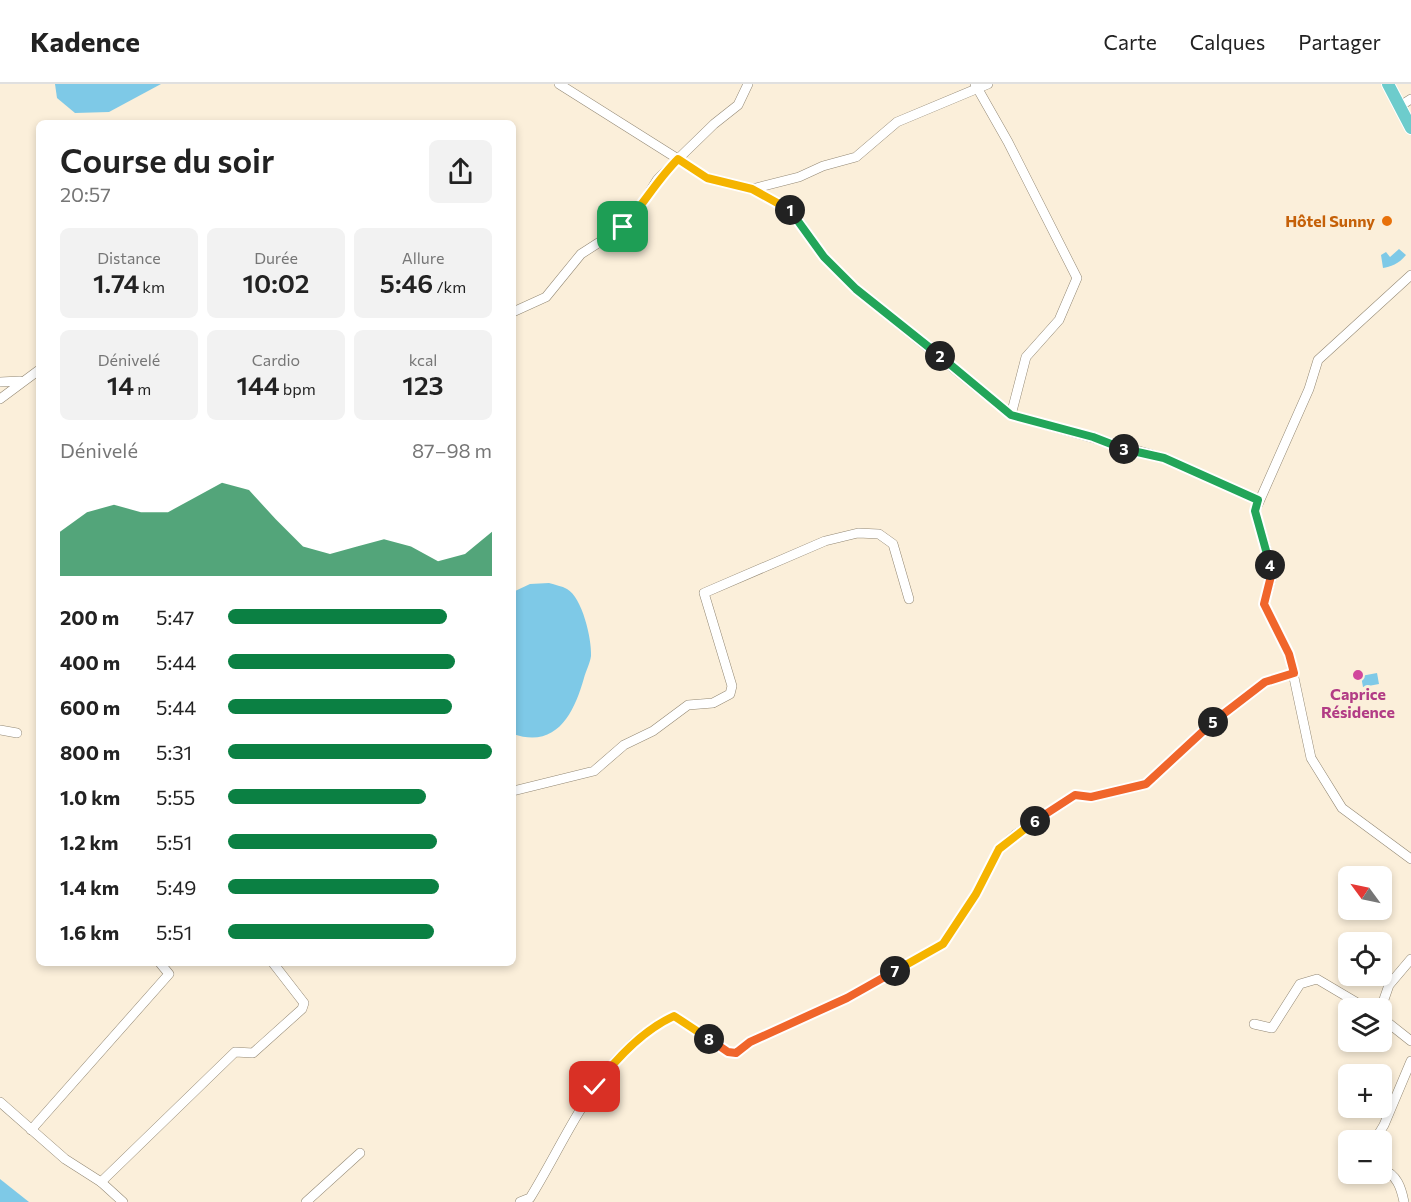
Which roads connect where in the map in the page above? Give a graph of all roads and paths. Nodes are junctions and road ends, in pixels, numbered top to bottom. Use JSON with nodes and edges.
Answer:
{"nodes":[{"id":1,"x":559,"y":84,"type":"edge"},
{"id":2,"x":748,"y":84,"type":"edge"},
{"id":3,"x":1388,"y":84,"type":"edge"},
{"id":4,"x":980,"y":85,"type":"edge"},
{"id":5,"x":1406,"y":102,"type":"edge"},
{"id":6,"x":1411,"y":128,"type":"edge"},
{"id":7,"x":678,"y":159,"type":"junction"},
{"id":8,"x":752,"y":189,"type":"junction"},
{"id":9,"x":1411,"y":275,"type":"edge"},
{"id":10,"x":516,"y":311,"type":"edge"},
{"id":11,"x":36,"y":371,"type":"edge"},
{"id":12,"x":22,"y":381,"type":"junction"},
{"id":13,"x":0,"y":382,"type":"edge"},
{"id":14,"x":0,"y":399,"type":"edge"},
{"id":15,"x":1011,"y":415,"type":"junction"},
{"id":16,"x":1258,"y":500,"type":"junction"},
{"id":17,"x":909,"y":599,"type":"dead end"},
{"id":18,"x":1294,"y":673,"type":"junction"},
{"id":19,"x":0,"y":730,"type":"edge"},
{"id":20,"x":17,"y":733,"type":"dead end"},
{"id":21,"x":516,"y":790,"type":"edge"},
{"id":22,"x":1411,"y":859,"type":"edge"},
{"id":23,"x":1411,"y":959,"type":"edge"},
{"id":24,"x":162,"y":966,"type":"edge"},
{"id":25,"x":275,"y":966,"type":"edge"},
{"id":26,"x":1349,"y":998,"type":"edge"},
{"id":27,"x":1384,"y":998,"type":"edge"},
{"id":28,"x":1254,"y":1024,"type":"dead end"},
{"id":29,"x":1392,"y":1026,"type":"edge"},
{"id":30,"x":1411,"y":1041,"type":"edge"},
{"id":31,"x":1411,"y":1061,"type":"edge"},
{"id":32,"x":0,"y":1102,"type":"edge"},
{"id":33,"x":32,"y":1130,"type":"junction"},
{"id":34,"x":1381,"y":1130,"type":"edge"},
{"id":35,"x":360,"y":1153,"type":"dead end"},
{"id":36,"x":1392,"y":1174,"type":"edge"},
{"id":37,"x":101,"y":1182,"type":"junction"},
{"id":38,"x":123,"y":1202,"type":"edge"},
{"id":39,"x":306,"y":1202,"type":"edge"},
{"id":40,"x":520,"y":1202,"type":"edge"},
{"id":41,"x":1404,"y":1202,"type":"edge"}],
"edges":[{"from":1,"to":7,"type":"street"},
{"from":2,"to":7,"type":"street"},
{"from":3,"to":5,"type":"main road"},
{"from":4,"to":8,"type":"street"},
{"from":4,"to":15,"type":"street"},
{"from":5,"to":6,"type":"main road"},
{"from":7,"to":8,"type":"street"},
{"from":7,"to":10,"type":"street"},
{"from":8,"to":15,"type":"street"},
{"from":9,"to":16,"type":"street"},
{"from":11,"to":12,"type":"street"},
{"from":12,"to":13,"type":"street"},
{"from":12,"to":14,"type":"street"},
{"from":15,"to":16,"type":"street"},
{"from":16,"to":18,"type":"street"},
{"from":17,"to":21,"type":"street"},
{"from":18,"to":22,"type":"street"},
{"from":18,"to":40,"type":"street"},
{"from":19,"to":20,"type":"street"},
{"from":23,"to":27,"type":"street"},
{"from":24,"to":33,"type":"street"},
{"from":25,"to":37,"type":"street"},
{"from":26,"to":28,"type":"street"},
{"from":29,"to":30,"type":"street"},
{"from":31,"to":34,"type":"street"},
{"from":32,"to":33,"type":"street"},
{"from":33,"to":37,"type":"street"},
{"from":35,"to":39,"type":"street"},
{"from":36,"to":41,"type":"street"},
{"from":37,"to":38,"type":"street"}]}
